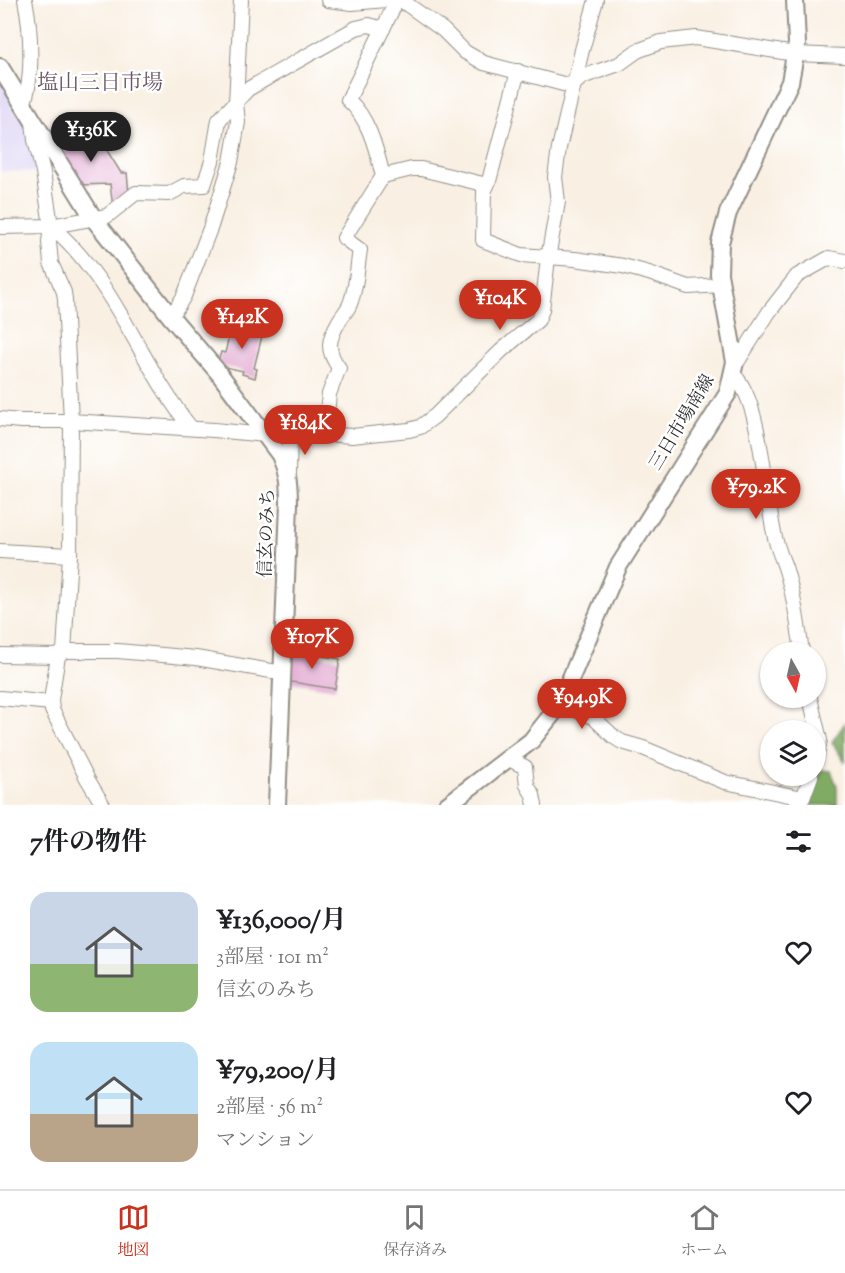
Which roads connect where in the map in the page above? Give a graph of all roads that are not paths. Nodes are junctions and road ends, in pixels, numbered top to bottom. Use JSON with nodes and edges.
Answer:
{"nodes":[{"id":1,"x":25,"y":0,"type":"edge"},
{"id":2,"x":241,"y":0,"type":"edge"},
{"id":3,"x":328,"y":0,"type":"edge"},
{"id":4,"x":386,"y":0,"type":"edge"},
{"id":5,"x":399,"y":0,"type":"edge"},
{"id":6,"x":596,"y":0,"type":"edge"},
{"id":7,"x":795,"y":0,"type":"edge"},
{"id":8,"x":383,"y":29,"type":"junction"},
{"id":9,"x":795,"y":54,"type":"junction"},
{"id":10,"x":845,"y":56,"type":"edge"},
{"id":11,"x":0,"y":67,"type":"edge"},
{"id":12,"x":518,"y":71,"type":"junction"},
{"id":13,"x":574,"y":84,"type":"junction"},
{"id":14,"x":236,"y":103,"type":"junction"},
{"id":15,"x":23,"y":105,"type":"junction"},
{"id":16,"x":33,"y":122,"type":"junction"},
{"id":17,"x":383,"y":176,"type":"junction"},
{"id":18,"x":487,"y":185,"type":"junction"},
{"id":19,"x":94,"y":219,"type":"junction"},
{"id":20,"x":51,"y":226,"type":"junction"},
{"id":21,"x":0,"y":227,"type":"edge"},
{"id":22,"x":548,"y":258,"type":"junction"},
{"id":23,"x":845,"y":261,"type":"edge"},
{"id":24,"x":721,"y":285,"type":"junction"},
{"id":25,"x":171,"y":317,"type":"junction"},
{"id":26,"x":734,"y":369,"type":"junction"},
{"id":27,"x":0,"y":419,"type":"edge"},
{"id":28,"x":70,"y":421,"type":"junction"},
{"id":29,"x":191,"y":428,"type":"junction"},
{"id":30,"x":325,"y":434,"type":"junction"},
{"id":31,"x":266,"y":435,"type":"junction"},
{"id":32,"x":290,"y":435,"type":"junction"},
{"id":33,"x":289,"y":476,"type":"junction"},
{"id":34,"x":0,"y":551,"type":"edge"},
{"id":35,"x":70,"y":555,"type":"junction"},
{"id":36,"x":801,"y":642,"type":"edge"},
{"id":37,"x":61,"y":654,"type":"junction"},
{"id":38,"x":0,"y":655,"type":"edge"},
{"id":39,"x":283,"y":673,"type":"junction"},
{"id":40,"x":564,"y":694,"type":"junction"},
{"id":41,"x":0,"y":698,"type":"edge"},
{"id":42,"x":51,"y":703,"type":"junction"},
{"id":43,"x":507,"y":758,"type":"junction"},
{"id":44,"x":808,"y":786,"type":"edge"},
{"id":45,"x":803,"y":802,"type":"edge"},
{"id":46,"x":103,"y":805,"type":"edge"},
{"id":47,"x":277,"y":805,"type":"edge"},
{"id":48,"x":447,"y":805,"type":"edge"},
{"id":49,"x":535,"y":805,"type":"edge"}],
"edges":[{"from":1,"to":15,"type":"street"},
{"from":2,"to":14,"type":"street"},
{"from":3,"to":4,"type":"street"},
{"from":5,"to":8,"type":"street"},
{"from":5,"to":12,"type":"street"},
{"from":6,"to":13,"type":"street"},
{"from":7,"to":9,"type":"main road","name":"三日市場南線"},
{"from":8,"to":14,"type":"street"},
{"from":8,"to":17,"type":"street"},
{"from":9,"to":10,"type":"street"},
{"from":9,"to":13,"type":"street"},
{"from":9,"to":24,"type":"main road","name":"三日市場南線"},
{"from":11,"to":15,"type":"main road","name":"信玄のみち"},
{"from":12,"to":13,"type":"street"},
{"from":12,"to":18,"type":"street"},
{"from":13,"to":22,"type":"street"},
{"from":14,"to":19,"type":"street"},
{"from":14,"to":25,"type":"street"},
{"from":15,"to":16,"type":"main road","name":"信玄のみち"},
{"from":16,"to":19,"type":"main road","name":"信玄のみち"},
{"from":16,"to":20,"type":"street"},
{"from":17,"to":18,"type":"street"},
{"from":17,"to":30,"type":"street"},
{"from":18,"to":22,"type":"street"},
{"from":19,"to":20,"type":"street"},
{"from":19,"to":25,"type":"main road","name":"信玄のみち"},
{"from":20,"to":21,"type":"street"},
{"from":20,"to":28,"type":"street"},
{"from":20,"to":29,"type":"street"},
{"from":22,"to":24,"type":"street"},
{"from":22,"to":30,"type":"street"},
{"from":23,"to":26,"type":"street"},
{"from":24,"to":26,"type":"main road","name":"三日市場南線"},
{"from":25,"to":31,"type":"main road","name":"信玄のみち"},
{"from":26,"to":36,"type":"street"},
{"from":26,"to":40,"type":"main road","name":"三日市場南線"},
{"from":27,"to":28,"type":"street"},
{"from":28,"to":29,"type":"street"},
{"from":28,"to":35,"type":"street"},
{"from":29,"to":31,"type":"street"},
{"from":30,"to":32,"type":"street"},
{"from":31,"to":32,"type":"street"},
{"from":31,"to":33,"type":"main road","name":"信玄のみち"},
{"from":32,"to":33,"type":"street"},
{"from":33,"to":39,"type":"main road","name":"信玄のみち"},
{"from":34,"to":35,"type":"street"},
{"from":35,"to":37,"type":"street"},
{"from":37,"to":38,"type":"street"},
{"from":37,"to":39,"type":"street"},
{"from":37,"to":42,"type":"street"},
{"from":39,"to":47,"type":"main road","name":"信玄のみち"},
{"from":40,"to":43,"type":"main road","name":"三日市場南線"},
{"from":40,"to":45,"type":"street"},
{"from":41,"to":42,"type":"street"},
{"from":42,"to":46,"type":"street"},
{"from":43,"to":48,"type":"main road","name":"三日市場南線"},
{"from":43,"to":49,"type":"street"},
{"from":44,"to":45,"type":"street"}]}
